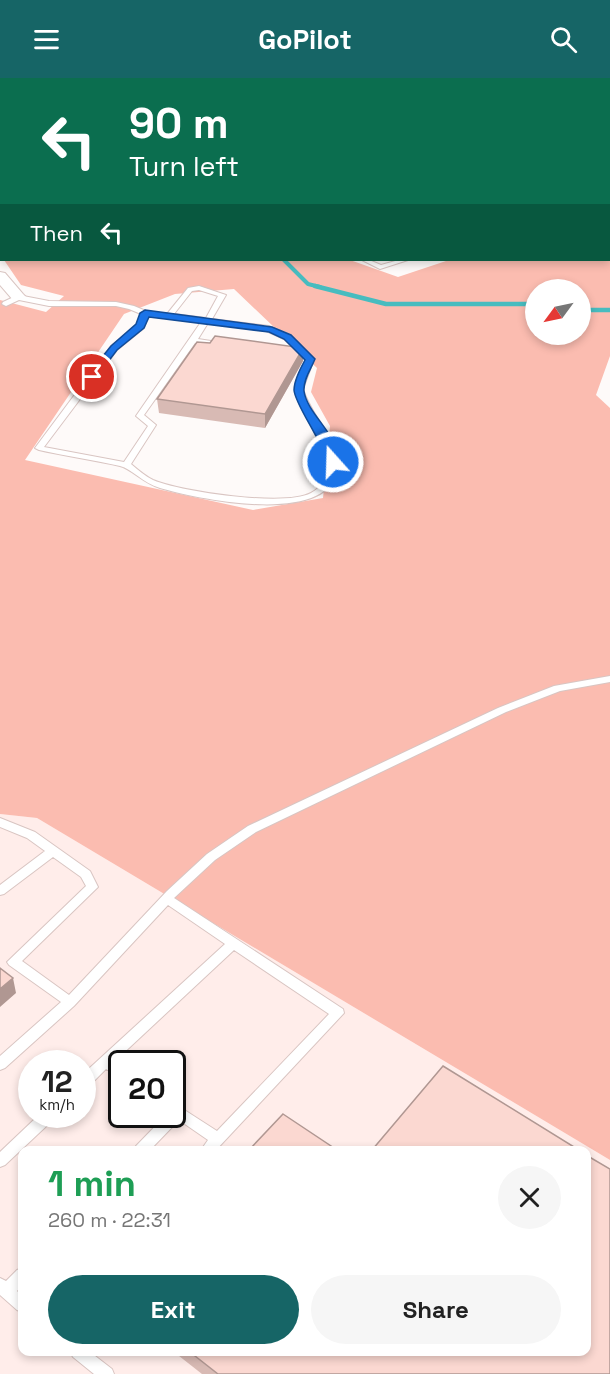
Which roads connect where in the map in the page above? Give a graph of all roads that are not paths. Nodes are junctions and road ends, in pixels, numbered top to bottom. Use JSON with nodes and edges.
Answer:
{"nodes":[{"id":1,"x":367,"y":261,"type":"edge"},
{"id":2,"x":401,"y":261,"type":"edge"},
{"id":3,"x":0,"y":276,"type":"edge"},
{"id":4,"x":12,"y":301,"type":"joint"},
{"id":5,"x":145,"y":313,"type":"junction"},
{"id":6,"x":170,"y":316,"type":"junction"},
{"id":7,"x":207,"y":320,"type":"junction"},
{"id":8,"x":193,"y":340,"type":"junction"},
{"id":9,"x":238,"y":346,"type":"edge"},
{"id":10,"x":296,"y":354,"type":"edge"},
{"id":11,"x":307,"y":356,"type":"junction"},
{"id":12,"x":126,"y":465,"type":"junction"},
{"id":13,"x":610,"y":679,"type":"edge"},
{"id":14,"x":3,"y":827,"type":"edge"},
{"id":15,"x":53,"y":851,"type":"junction"},
{"id":16,"x":0,"y":891,"type":"edge"},
{"id":17,"x":167,"y":899,"type":"junction"},
{"id":18,"x":232,"y":944,"type":"junction"},
{"id":19,"x":70,"y":1002,"type":"junction"},
{"id":20,"x":106,"y":1062,"type":"joint"},
{"id":21,"x":0,"y":1064,"type":"edge"},
{"id":22,"x":96,"y":1071,"type":"edge"},
{"id":23,"x":186,"y":1117,"type":"edge"},
{"id":24,"x":35,"y":1128,"type":"edge"},
{"id":25,"x":160,"y":1128,"type":"edge"},
{"id":26,"x":218,"y":1139,"type":"junction"},
{"id":27,"x":144,"y":1146,"type":"edge"},
{"id":28,"x":211,"y":1146,"type":"edge"},
{"id":29,"x":0,"y":1161,"type":"edge"},
{"id":30,"x":18,"y":1278,"type":"edge"},
{"id":31,"x":3,"y":1288,"type":"edge"},
{"id":32,"x":18,"y":1301,"type":"edge"},
{"id":33,"x":83,"y":1356,"type":"edge"},
{"id":34,"x":106,"y":1374,"type":"edge"}],
"edges":[{"from":1,"to":2,"type":"lane"},
{"from":3,"to":4,"type":"street"},
{"from":4,"to":5,"type":"lane"},
{"from":5,"to":6,"type":"lane"},
{"from":5,"to":12,"type":"lane"},
{"from":6,"to":7,"type":"lane"},
{"from":6,"to":7,"type":"lane"},
{"from":7,"to":8,"type":"lane"},
{"from":7,"to":11,"type":"lane"},
{"from":8,"to":9,"type":"lane"},
{"from":8,"to":12,"type":"lane"},
{"from":10,"to":11,"type":"lane"},
{"from":11,"to":12,"type":"lane"},
{"from":13,"to":17,"type":"lane"},
{"from":14,"to":15,"type":"lane"},
{"from":15,"to":16,"type":"lane"},
{"from":15,"to":19,"type":"lane"},
{"from":17,"to":18,"type":"lane"},
{"from":17,"to":19,"type":"lane"},
{"from":18,"to":20,"type":"lane"},
{"from":18,"to":26,"type":"lane"},
{"from":19,"to":21,"type":"lane"},
{"from":20,"to":22,"type":"lane"},
{"from":23,"to":26,"type":"lane"},
{"from":24,"to":29,"type":"lane"},
{"from":25,"to":27,"type":"lane"},
{"from":26,"to":28,"type":"lane"},
{"from":30,"to":31,"type":"lane"},
{"from":31,"to":32,"type":"lane"},
{"from":33,"to":34,"type":"lane"}]}
